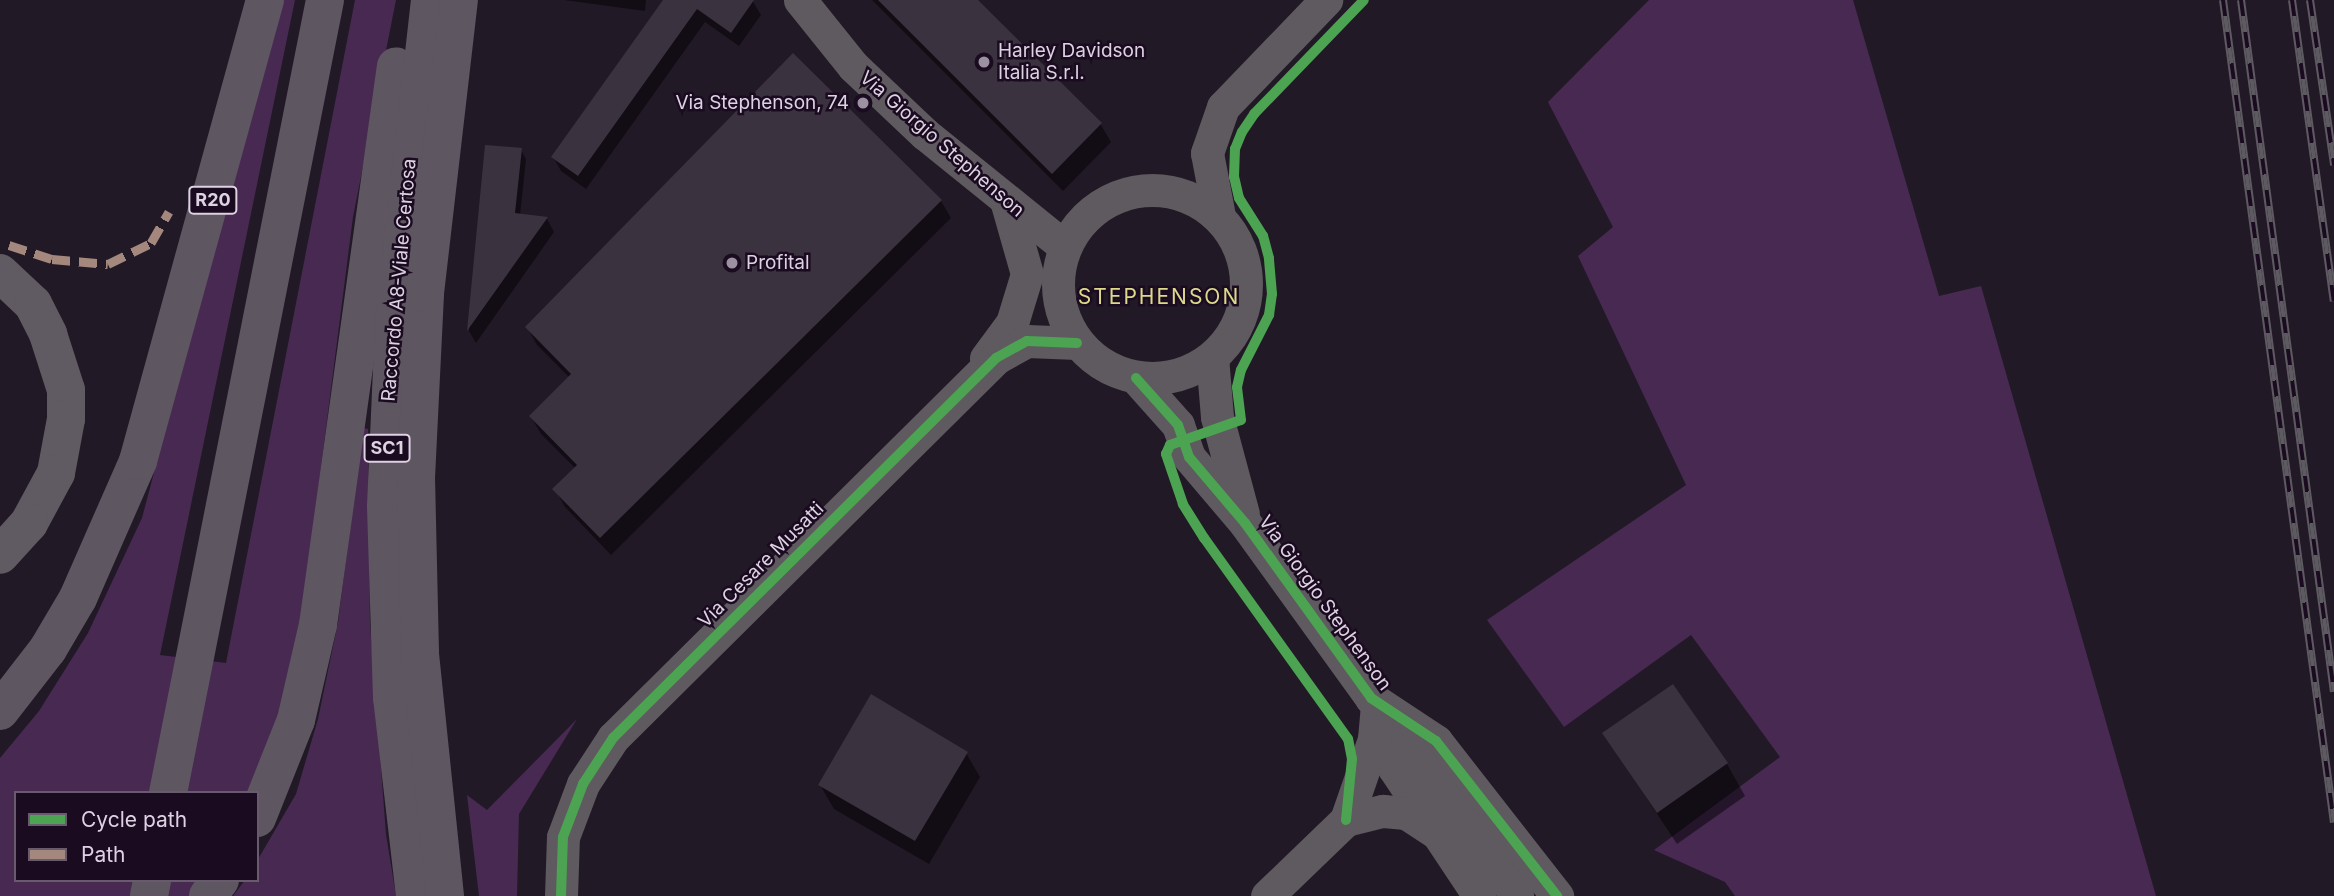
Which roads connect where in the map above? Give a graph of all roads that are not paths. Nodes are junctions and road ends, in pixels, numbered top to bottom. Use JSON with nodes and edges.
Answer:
{"nodes":[{"id":1,"x":265,"y":0,"type":"edge"},
{"id":2,"x":325,"y":0,"type":"edge"},
{"id":3,"x":407,"y":0,"type":"edge"},
{"id":4,"x":430,"y":0,"type":"edge"},
{"id":5,"x":459,"y":0,"type":"edge"},
{"id":6,"x":800,"y":0,"type":"edge"},
{"id":7,"x":1326,"y":0,"type":"edge"},
{"id":8,"x":1007,"y":204,"type":"junction"},
{"id":9,"x":1219,"y":216,"type":"junction"},
{"id":10,"x":1065,"y":247,"type":"junction"},
{"id":11,"x":0,"y":273,"type":"edge"},
{"id":12,"x":1077,"y":343,"type":"junction"},
{"id":13,"x":1212,"y":357,"type":"junction"},
{"id":14,"x":1136,"y":378,"type":"junction"},
{"id":15,"x":970,"y":380,"type":"junction"},
{"id":16,"x":1245,"y":523,"type":"junction"},
{"id":17,"x":0,"y":555,"type":"edge"},
{"id":18,"x":1377,"y":705,"type":"junction"},
{"id":19,"x":0,"y":711,"type":"edge"},
{"id":20,"x":168,"y":791,"type":"edge"},
{"id":21,"x":259,"y":813,"type":"edge"},
{"id":22,"x":1346,"y":820,"type":"junction"},
{"id":23,"x":1439,"y":834,"type":"junction"},
{"id":24,"x":415,"y":896,"type":"edge"},
{"id":25,"x":445,"y":896,"type":"edge"},
{"id":26,"x":561,"y":896,"type":"edge"},
{"id":27,"x":1267,"y":896,"type":"edge"},
{"id":28,"x":1479,"y":896,"type":"edge"},
{"id":29,"x":1517,"y":896,"type":"edge"},
{"id":30,"x":1557,"y":896,"type":"edge"}],
"edges":[{"from":1,"to":19,"type":"highway","number":"R20"},
{"from":2,"to":20,"type":"highway"},
{"from":3,"to":21,"type":"highway"},
{"from":4,"to":24,"type":"highway","name":"Raccordo A8-Viale Certosa","number":"SC1"},
{"from":5,"to":25,"type":"highway"},
{"from":6,"to":8,"type":"street","name":"Via Giorgio Stephenson"},
{"from":7,"to":9,"type":"street"},
{"from":8,"to":10,"type":"street","name":"Via Giorgio Stephenson"},
{"from":8,"to":15,"type":"street","name":"Via Cesare Musatti"},
{"from":9,"to":10,"type":"street"},
{"from":9,"to":13,"type":"street"},
{"from":10,"to":12,"type":"street"},
{"from":11,"to":17,"type":"main road"},
{"from":12,"to":14,"type":"street"},
{"from":12,"to":15,"type":"street","name":"Via Cesare Musatti"},
{"from":13,"to":14,"type":"street"},
{"from":13,"to":16,"type":"street","name":"Via Giorgio Stephenson"},
{"from":14,"to":16,"type":"street","name":"Via Giorgio Stephenson"},
{"from":15,"to":26,"type":"street","name":"Via Cesare Musatti"},
{"from":16,"to":18,"type":"street","name":"Via Giorgio Stephenson"},
{"from":18,"to":22,"type":"street"},
{"from":18,"to":23,"type":"street","name":"Via Giorgio Stephenson"},
{"from":18,"to":29,"type":"street"},
{"from":18,"to":30,"type":"street","name":"Via Giorgio Stephenson"},
{"from":22,"to":23,"type":"street"},
{"from":22,"to":27,"type":"street"},
{"from":23,"to":28,"type":"street","name":"Via Giorgio Stephenson"}]}
